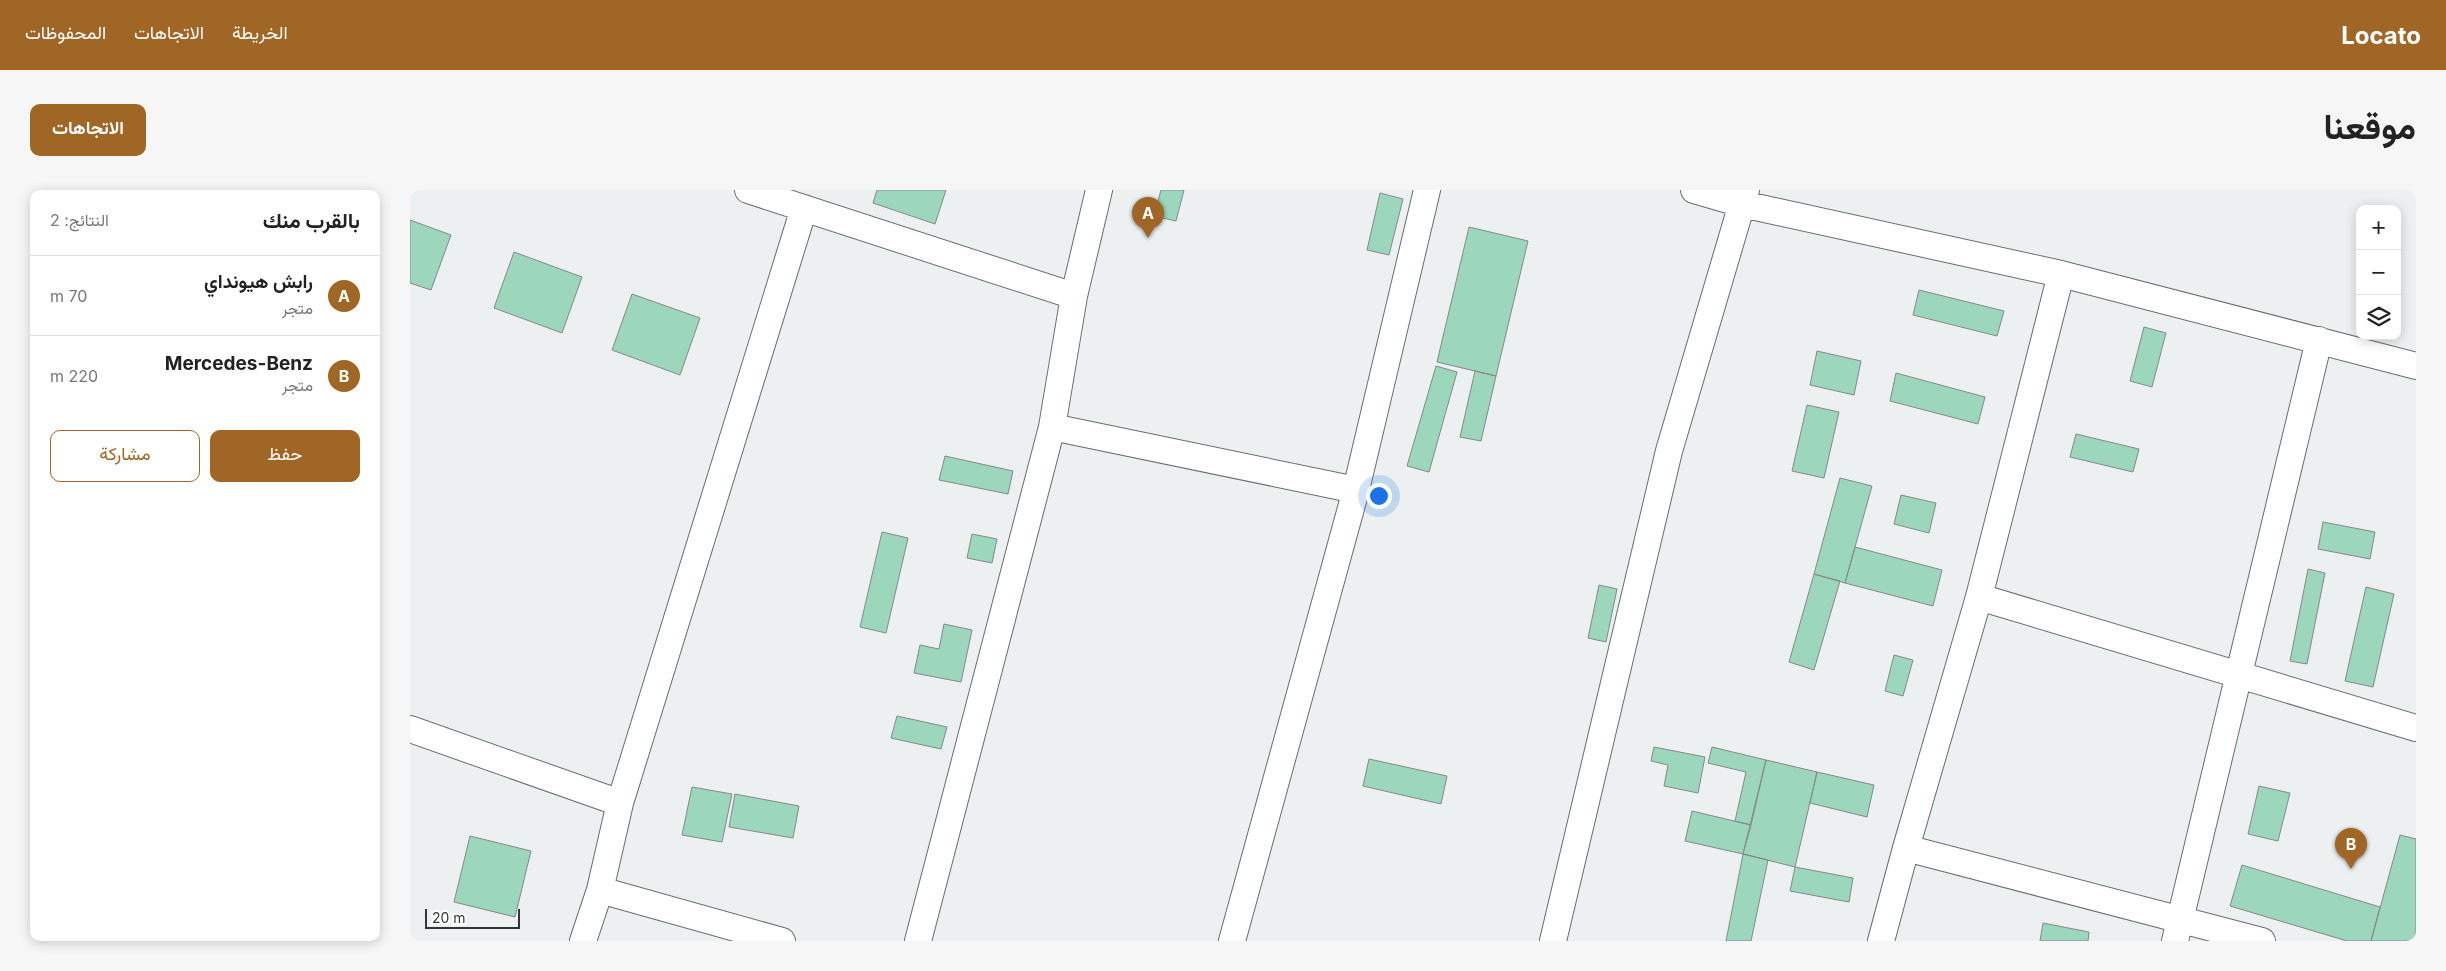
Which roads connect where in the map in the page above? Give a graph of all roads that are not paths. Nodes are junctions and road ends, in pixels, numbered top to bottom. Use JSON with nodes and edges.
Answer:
{"nodes":[{"id":1,"x":748,"y":190,"type":"edge"},
{"id":2,"x":1099,"y":190,"type":"edge"},
{"id":3,"x":1427,"y":190,"type":"edge"},
{"id":4,"x":1694,"y":190,"type":"edge"},
{"id":5,"x":1744,"y":197,"type":"edge"},
{"id":6,"x":804,"y":208,"type":"junction"},
{"id":7,"x":2061,"y":274,"type":"junction"},
{"id":8,"x":1074,"y":296,"type":"junction"},
{"id":9,"x":2318,"y":340,"type":"junction"},
{"id":10,"x":2416,"y":366,"type":"edge"},
{"id":11,"x":1052,"y":427,"type":"junction"},
{"id":12,"x":1356,"y":490,"type":"junction"},
{"id":13,"x":1979,"y":597,"type":"junction"},
{"id":14,"x":2237,"y":675,"type":"junction"},
{"id":15,"x":2416,"y":728,"type":"edge"},
{"id":16,"x":410,"y":729,"type":"edge"},
{"id":17,"x":620,"y":803,"type":"junction"},
{"id":18,"x":1906,"y":848,"type":"junction"},
{"id":19,"x":600,"y":890,"type":"junction"},
{"id":20,"x":2177,"y":930,"type":"edge"},
{"id":21,"x":583,"y":941,"type":"edge"},
{"id":22,"x":782,"y":941,"type":"edge"},
{"id":23,"x":918,"y":941,"type":"edge"},
{"id":24,"x":1232,"y":941,"type":"edge"},
{"id":25,"x":1553,"y":941,"type":"edge"},
{"id":26,"x":1881,"y":941,"type":"edge"},
{"id":27,"x":2262,"y":941,"type":"edge"}],
"edges":[{"from":1,"to":6,"type":"street"},
{"from":2,"to":8,"type":"street"},
{"from":3,"to":12,"type":"street"},
{"from":4,"to":5,"type":"street"},
{"from":5,"to":7,"type":"street"},
{"from":5,"to":25,"type":"street"},
{"from":6,"to":8,"type":"street"},
{"from":6,"to":17,"type":"street"},
{"from":7,"to":9,"type":"street"},
{"from":7,"to":13,"type":"street"},
{"from":8,"to":11,"type":"street"},
{"from":9,"to":10,"type":"street"},
{"from":9,"to":14,"type":"street"},
{"from":11,"to":12,"type":"street"},
{"from":11,"to":23,"type":"street"},
{"from":12,"to":24,"type":"street"},
{"from":13,"to":14,"type":"street"},
{"from":13,"to":18,"type":"street"},
{"from":14,"to":15,"type":"street"},
{"from":14,"to":20,"type":"street"},
{"from":16,"to":17,"type":"street"},
{"from":17,"to":19,"type":"street"},
{"from":18,"to":20,"type":"street"},
{"from":18,"to":26,"type":"street"},
{"from":19,"to":21,"type":"street"},
{"from":19,"to":22,"type":"street"},
{"from":20,"to":27,"type":"street"}]}
